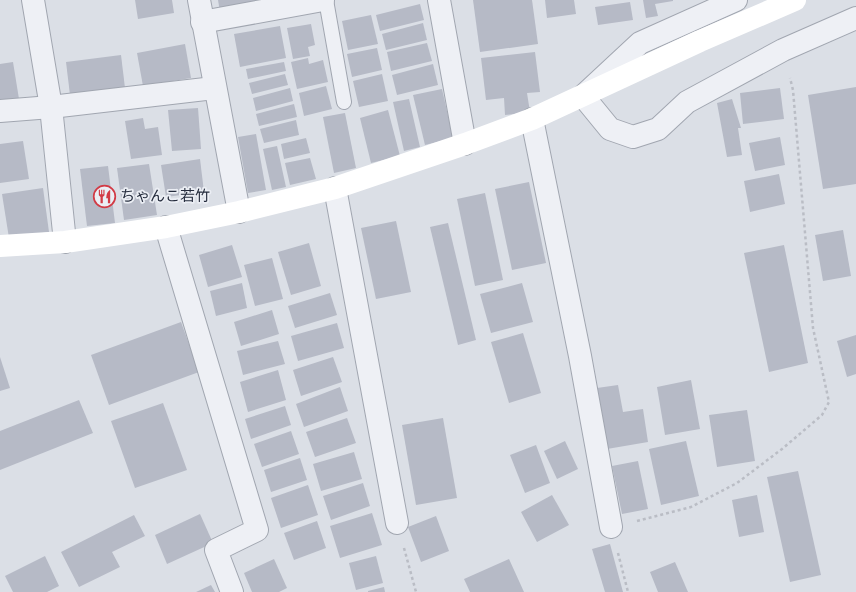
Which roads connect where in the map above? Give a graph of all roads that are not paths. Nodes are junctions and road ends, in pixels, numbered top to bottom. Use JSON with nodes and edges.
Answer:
{"nodes":[{"id":1,"x":33,"y":0,"type":"edge"},
{"id":2,"x":198,"y":0,"type":"edge"},
{"id":3,"x":325,"y":0,"type":"edge"},
{"id":4,"x":439,"y":0,"type":"edge"},
{"id":5,"x":736,"y":0,"type":"edge"},
{"id":6,"x":795,"y":0,"type":"edge"},
{"id":7,"x":701,"y":8,"type":"edge"},
{"id":8,"x":856,"y":18,"type":"edge"},
{"id":9,"x":202,"y":22,"type":"junction"},
{"id":10,"x":214,"y":88,"type":"junction"},
{"id":11,"x":583,"y":96,"type":"junction"},
{"id":12,"x":344,"y":102,"type":"dead end"},
{"id":13,"x":51,"y":107,"type":"junction"},
{"id":14,"x":0,"y":111,"type":"edge"},
{"id":15,"x":532,"y":119,"type":"junction"},
{"id":16,"x":465,"y":144,"type":"junction"},
{"id":17,"x":335,"y":188,"type":"junction"},
{"id":18,"x":239,"y":212,"type":"junction"},
{"id":19,"x":166,"y":227,"type":"junction"},
{"id":20,"x":65,"y":242,"type":"junction"},
{"id":21,"x":0,"y":246,"type":"edge"},
{"id":22,"x":397,"y":523,"type":"road end"},
{"id":23,"x":611,"y":527,"type":"road end"},
{"id":24,"x":232,"y":592,"type":"edge"}],
"edges":[{"from":1,"to":13,"type":"street"},
{"from":2,"to":9,"type":"street"},
{"from":3,"to":9,"type":"street"},
{"from":3,"to":12,"type":"lane"},
{"from":4,"to":16,"type":"street"},
{"from":5,"to":7,"type":"street"},
{"from":6,"to":11,"type":"street"},
{"from":7,"to":11,"type":"street"},
{"from":8,"to":11,"type":"street"},
{"from":9,"to":10,"type":"street"},
{"from":10,"to":13,"type":"street"},
{"from":10,"to":18,"type":"street"},
{"from":11,"to":15,"type":"street"},
{"from":13,"to":14,"type":"street"},
{"from":13,"to":20,"type":"street"},
{"from":15,"to":16,"type":"street"},
{"from":15,"to":23,"type":"street"},
{"from":16,"to":17,"type":"street"},
{"from":17,"to":18,"type":"street"},
{"from":17,"to":22,"type":"street"},
{"from":18,"to":19,"type":"street"},
{"from":19,"to":20,"type":"street"},
{"from":19,"to":24,"type":"street"},
{"from":20,"to":21,"type":"street"}]}
